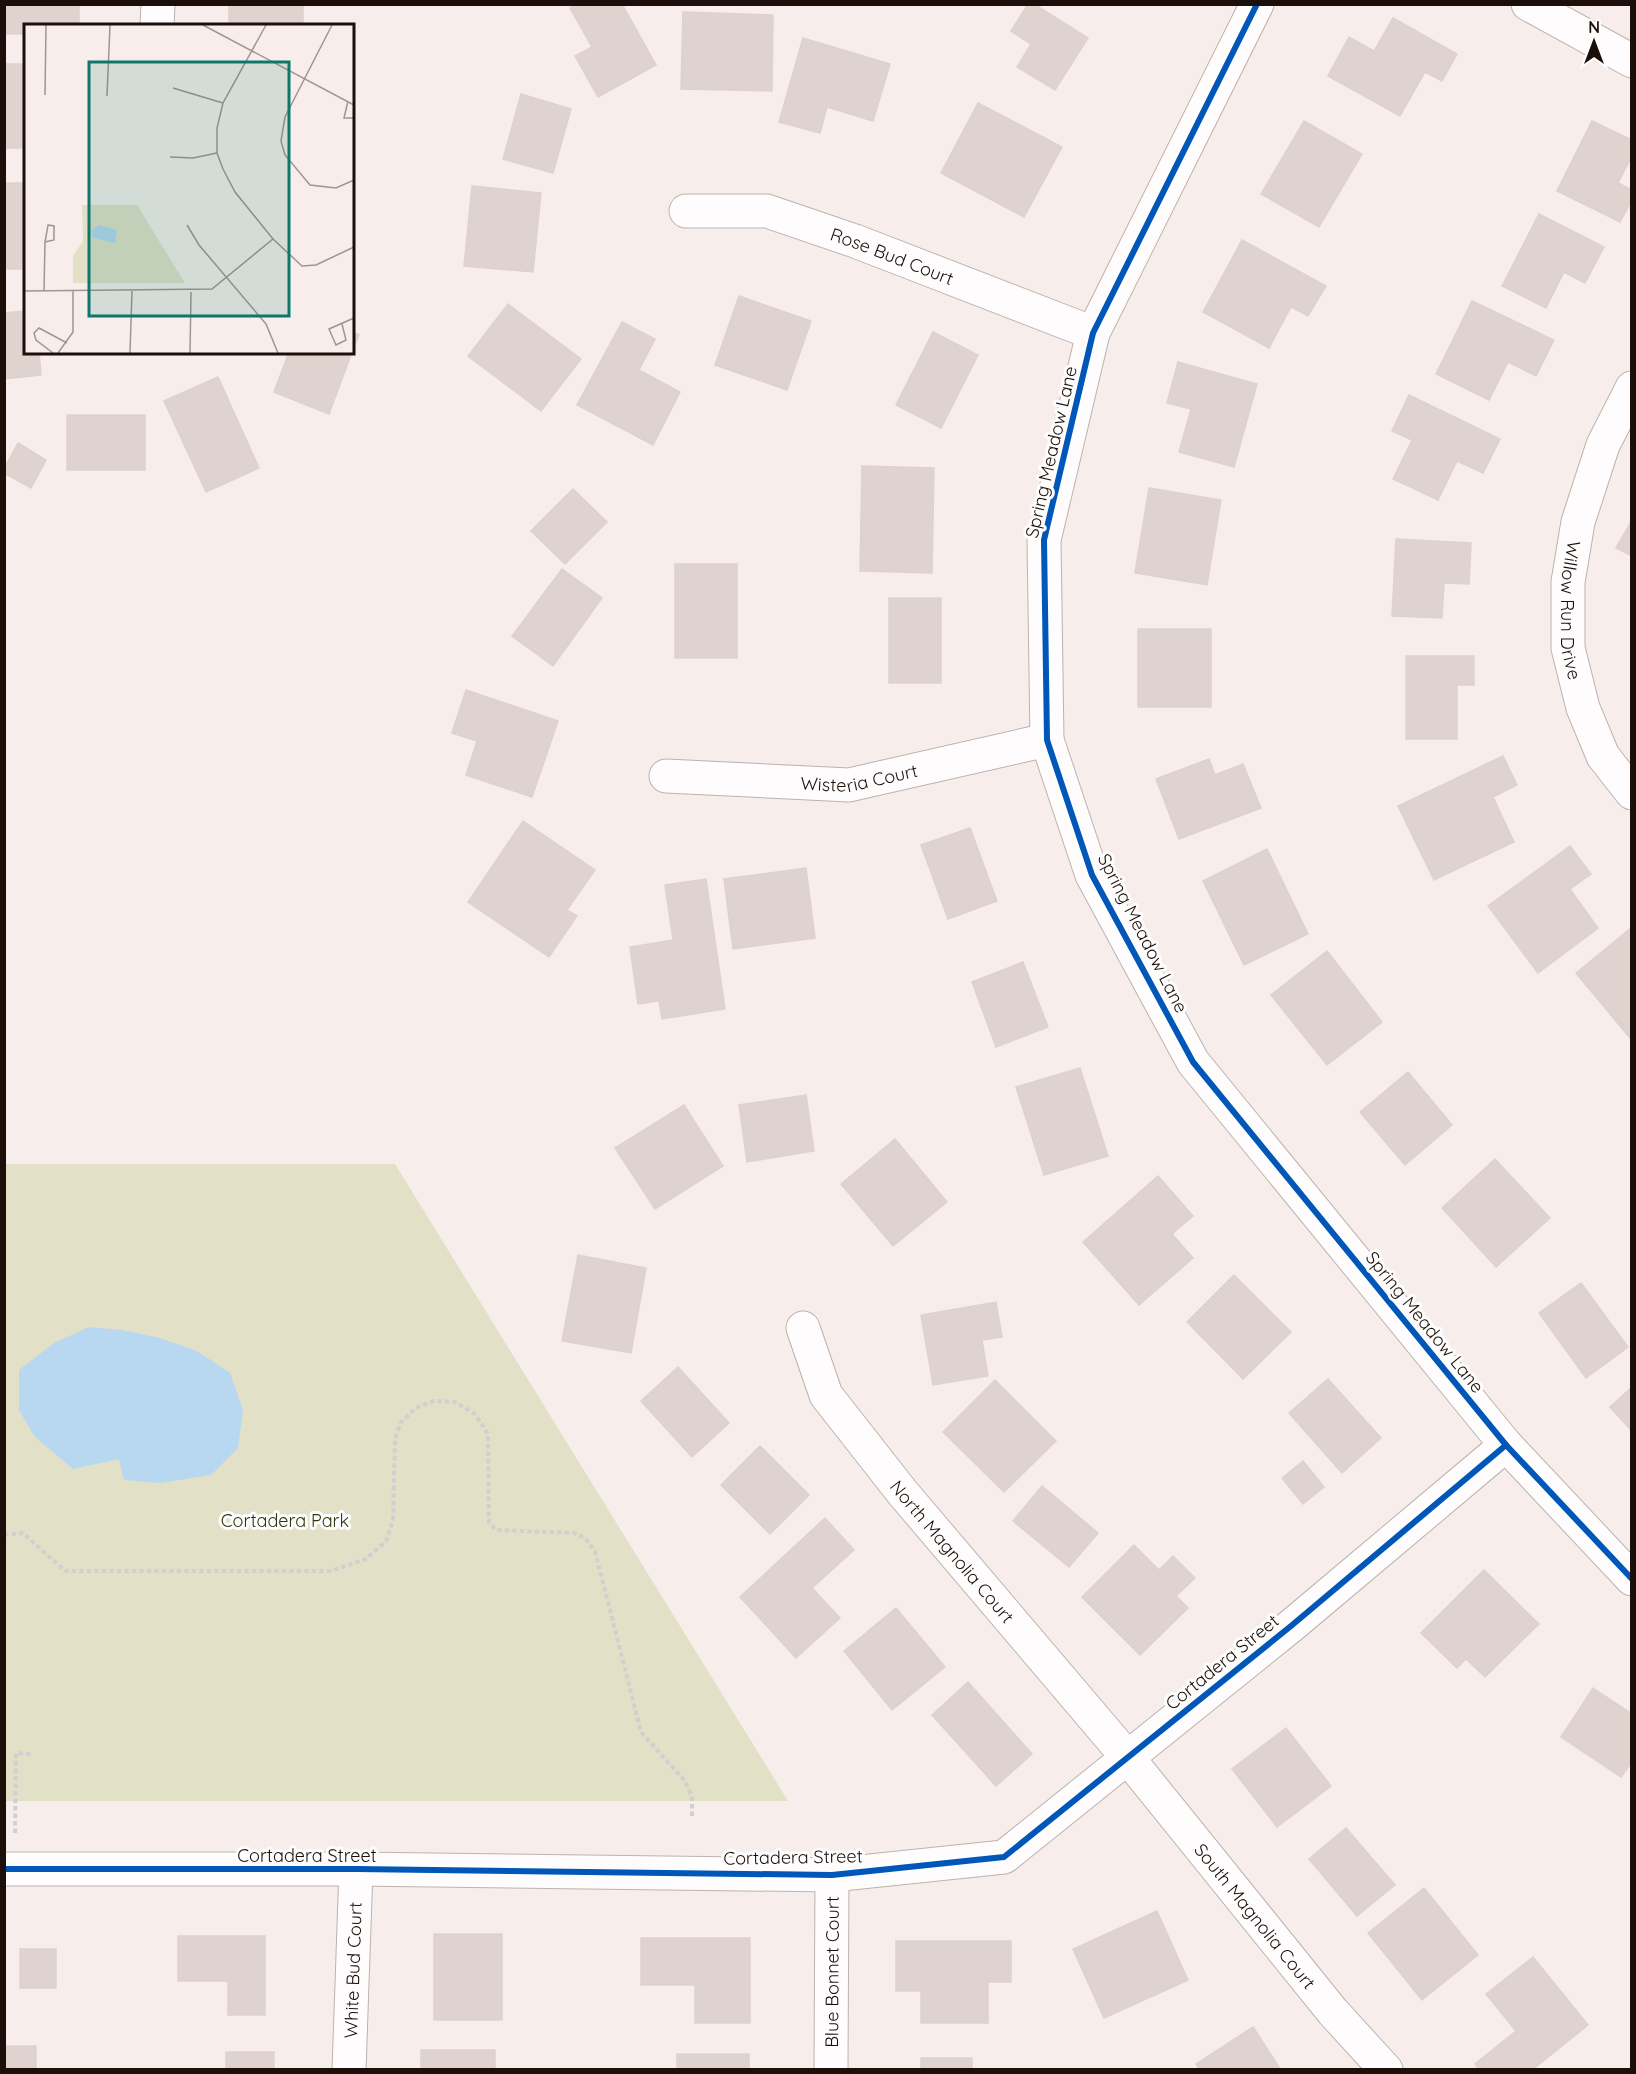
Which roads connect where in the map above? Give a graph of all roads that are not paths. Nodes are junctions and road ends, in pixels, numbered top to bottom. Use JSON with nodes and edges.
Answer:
{"nodes":[{"id":1,"x":158,"y":4,"type":"edge"},
{"id":2,"x":1257,"y":4,"type":"edge"},
{"id":3,"x":1528,"y":4,"type":"edge"},
{"id":4,"x":157,"y":24,"type":"edge"},
{"id":5,"x":1632,"y":61,"type":"edge"},
{"id":6,"x":687,"y":211,"type":"dead end"},
{"id":7,"x":1093,"y":333,"type":"junction"},
{"id":8,"x":1632,"y":388,"type":"edge"},
{"id":9,"x":1047,"y":740,"type":"junction"},
{"id":10,"x":666,"y":776,"type":"dead end"},
{"id":11,"x":1632,"y":793,"type":"edge"},
{"id":12,"x":803,"y":1328,"type":"dead end"},
{"id":13,"x":1506,"y":1445,"type":"junction"},
{"id":14,"x":1632,"y":1580,"type":"edge"},
{"id":15,"x":1128,"y":1758,"type":"junction"},
{"id":16,"x":4,"y":1869,"type":"edge"},
{"id":17,"x":356,"y":1869,"type":"junction"},
{"id":18,"x":832,"y":1875,"type":"junction"},
{"id":19,"x":349,"y":2070,"type":"edge"},
{"id":20,"x":831,"y":2070,"type":"edge"},
{"id":21,"x":1386,"y":2070,"type":"edge"}],
"edges":[{"from":1,"to":4,"type":"street"},
{"from":2,"to":7,"type":"street","name":"Spring Meadow Lane"},
{"from":3,"to":5,"type":"street"},
{"from":6,"to":7,"type":"street","name":"Rose Bud Court"},
{"from":7,"to":9,"type":"street","name":"Spring Meadow Lane"},
{"from":8,"to":11,"type":"street","name":"Willow Run Drive"},
{"from":9,"to":10,"type":"street","name":"Wisteria Court"},
{"from":9,"to":13,"type":"street","name":"Spring Meadow Lane"},
{"from":12,"to":15,"type":"street","name":"North Magnolia Court"},
{"from":13,"to":14,"type":"street","name":"Spring Meadow Lane"},
{"from":13,"to":15,"type":"street","name":"Cortadera Street"},
{"from":15,"to":18,"type":"street","name":"Cortadera Street"},
{"from":15,"to":21,"type":"street","name":"South Magnolia Court"},
{"from":16,"to":17,"type":"street","name":"Cortadera Street"},
{"from":17,"to":18,"type":"street","name":"Cortadera Street"},
{"from":17,"to":19,"type":"street","name":"White Bud Court"},
{"from":18,"to":20,"type":"street","name":"Blue Bonnet Court"}]}
